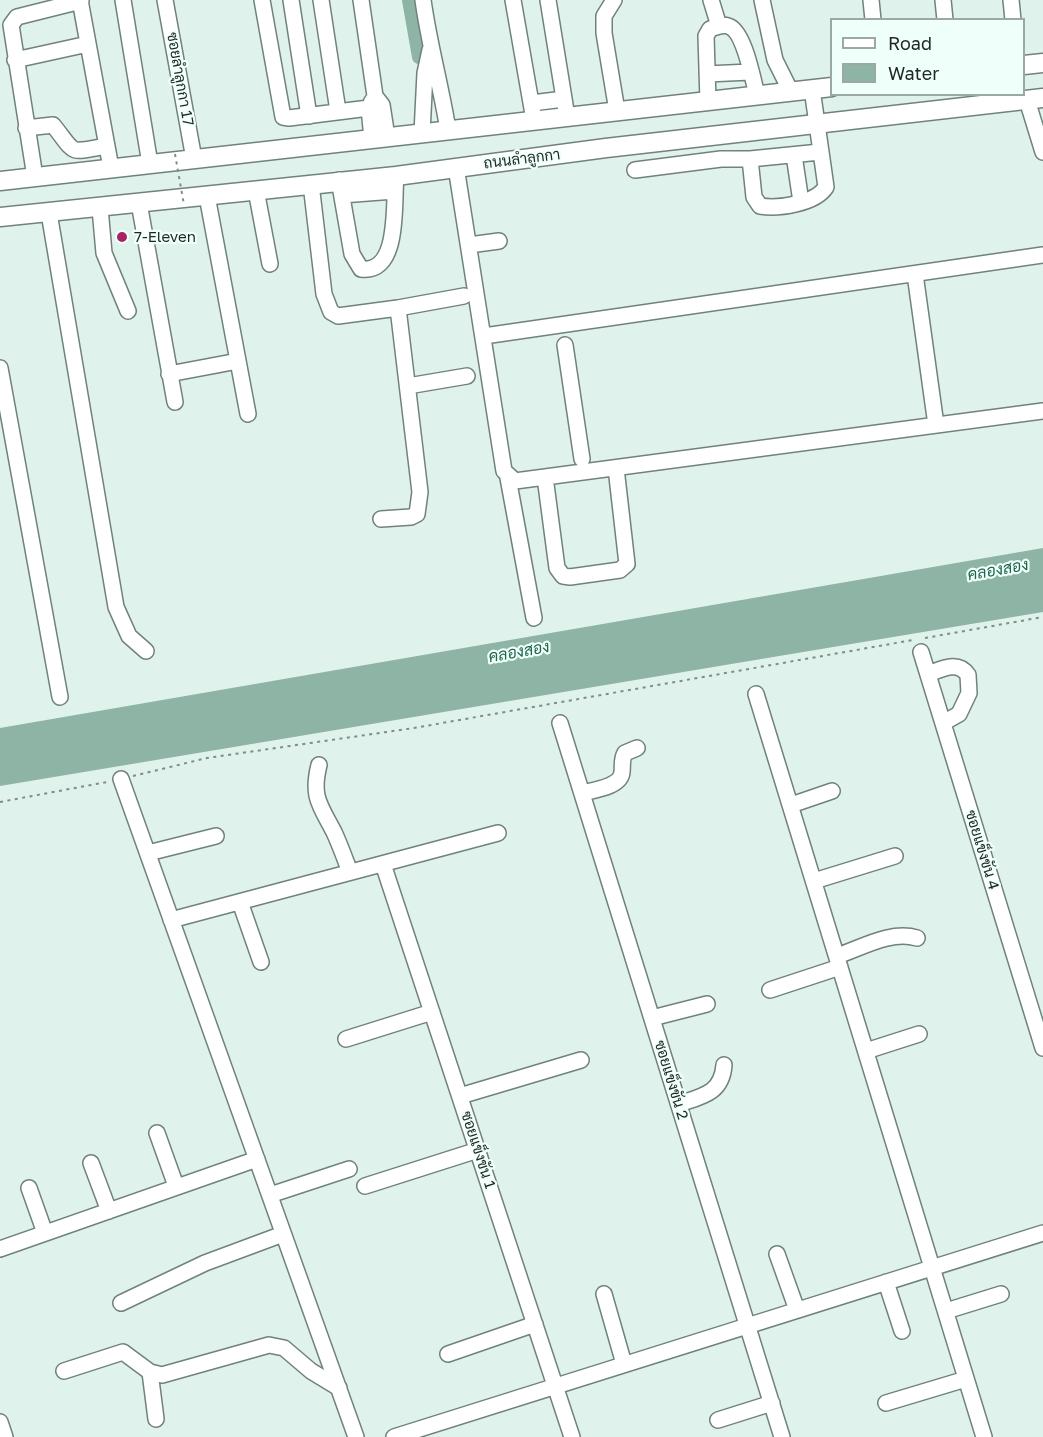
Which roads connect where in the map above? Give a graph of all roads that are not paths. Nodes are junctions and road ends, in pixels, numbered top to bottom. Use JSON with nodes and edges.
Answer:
{"nodes":[{"id":1,"x":80,"y":0,"type":"edge"},
{"id":2,"x":123,"y":0,"type":"edge"},
{"id":3,"x":165,"y":0,"type":"edge"},
{"id":4,"x":262,"y":0,"type":"edge"},
{"id":5,"x":291,"y":0,"type":"edge"},
{"id":6,"x":321,"y":0,"type":"edge"},
{"id":7,"x":361,"y":0,"type":"edge"},
{"id":8,"x":423,"y":0,"type":"edge"},
{"id":9,"x":513,"y":0,"type":"edge"},
{"id":10,"x":548,"y":0,"type":"edge"},
{"id":11,"x":614,"y":0,"type":"edge"},
{"id":12,"x":711,"y":0,"type":"edge"},
{"id":13,"x":762,"y":0,"type":"edge"},
{"id":14,"x":871,"y":0,"type":"edge"},
{"id":15,"x":943,"y":0,"type":"edge"},
{"id":16,"x":1011,"y":0,"type":"edge"},
{"id":17,"x":873,"y":18,"type":"edge"},
{"id":18,"x":945,"y":18,"type":"edge"},
{"id":19,"x":1013,"y":18,"type":"edge"},
{"id":20,"x":719,"y":26,"type":"junction"},
{"id":21,"x":88,"y":44,"type":"junction"},
{"id":22,"x":430,"y":50,"type":"junction"},
{"id":23,"x":15,"y":60,"type":"junction"},
{"id":24,"x":1043,"y":63,"type":"edge"},
{"id":25,"x":1025,"y":65,"type":"edge"},
{"id":26,"x":750,"y":72,"type":"junction"},
{"id":27,"x":707,"y":74,"type":"junction"},
{"id":28,"x":830,"y":87,"type":"edge"},
{"id":29,"x":812,"y":89,"type":"junction"},
{"id":30,"x":791,"y":92,"type":"junction"},
{"id":31,"x":757,"y":95,"type":"junction"},
{"id":32,"x":708,"y":101,"type":"junction"},
{"id":33,"x":372,"y":102,"type":"junction"},
{"id":34,"x":566,"y":108,"type":"junction"},
{"id":35,"x":1036,"y":108,"type":"edge"},
{"id":36,"x":338,"y":111,"type":"junction"},
{"id":37,"x":617,"y":111,"type":"junction"},
{"id":38,"x":533,"y":112,"type":"junction"},
{"id":39,"x":309,"y":116,"type":"junction"},
{"id":40,"x":816,"y":124,"type":"junction"},
{"id":41,"x":26,"y":128,"type":"junction"},
{"id":42,"x":448,"y":130,"type":"junction"},
{"id":43,"x":423,"y":133,"type":"junction"},
{"id":44,"x":379,"y":138,"type":"junction"},
{"id":45,"x":107,"y":147,"type":"junction"},
{"id":46,"x":820,"y":152,"type":"junction"},
{"id":47,"x":1043,"y":152,"type":"edge"},
{"id":48,"x":794,"y":154,"type":"junction"},
{"id":49,"x":194,"y":159,"type":"junction"},
{"id":50,"x":750,"y":159,"type":"junction"},
{"id":51,"x":150,"y":164,"type":"junction"},
{"id":52,"x":456,"y":167,"type":"junction"},
{"id":53,"x":111,"y":168,"type":"junction"},
{"id":54,"x":635,"y":170,"type":"dead end"},
{"id":55,"x":34,"y":177,"type":"junction"},
{"id":56,"x":0,"y":181,"type":"edge"},
{"id":57,"x":395,"y":183,"type":"junction"},
{"id":58,"x":311,"y":184,"type":"junction"},
{"id":59,"x":340,"y":188,"type":"junction"},
{"id":60,"x":256,"y":190,"type":"junction"},
{"id":61,"x":207,"y":196,"type":"junction"},
{"id":62,"x":801,"y":202,"type":"junction"},
{"id":63,"x":139,"y":203,"type":"junction"},
{"id":64,"x":100,"y":208,"type":"junction"},
{"id":65,"x":49,"y":213,"type":"junction"},
{"id":66,"x":0,"y":217,"type":"edge"},
{"id":67,"x":499,"y":241,"type":"dead end"},
{"id":68,"x":469,"y":245,"type":"junction"},
{"id":69,"x":1043,"y":255,"type":"edge"},
{"id":70,"x":270,"y":264,"type":"dead end"},
{"id":71,"x":915,"y":274,"type":"junction"},
{"id":72,"x":464,"y":296,"type":"dead end"},
{"id":73,"x":398,"y":308,"type":"junction"},
{"id":74,"x":128,"y":311,"type":"dead end"},
{"id":75,"x":484,"y":336,"type":"junction"},
{"id":76,"x":565,"y":345,"type":"dead end"},
{"id":77,"x":238,"y":361,"type":"junction"},
{"id":78,"x":0,"y":368,"type":"edge"},
{"id":79,"x":169,"y":374,"type":"junction"},
{"id":80,"x":467,"y":376,"type":"dead end"},
{"id":81,"x":408,"y":386,"type":"junction"},
{"id":82,"x":175,"y":402,"type":"dead end"},
{"id":83,"x":1043,"y":411,"type":"edge"},
{"id":84,"x":248,"y":414,"type":"dead end"},
{"id":85,"x":936,"y":425,"type":"junction"},
{"id":86,"x":582,"y":459,"type":"junction"},
{"id":87,"x":612,"y":468,"type":"junction"},
{"id":88,"x":561,"y":475,"type":"junction"},
{"id":89,"x":544,"y":477,"type":"junction"},
{"id":90,"x":508,"y":478,"type":"junction"},
{"id":91,"x":381,"y":519,"type":"dead end"},
{"id":92,"x":534,"y":618,"type":"dead end"},
{"id":93,"x":146,"y":651,"type":"dead end"},
{"id":94,"x":921,"y":652,"type":"dead end"},
{"id":95,"x":928,"y":674,"type":"junction"},
{"id":96,"x":756,"y":694,"type":"dead end"},
{"id":97,"x":60,"y":697,"type":"dead end"},
{"id":98,"x":560,"y":723,"type":"dead end"},
{"id":99,"x":943,"y":723,"type":"junction"},
{"id":100,"x":637,"y":748,"type":"dead end"},
{"id":101,"x":319,"y":765,"type":"dead end"},
{"id":102,"x":121,"y":779,"type":"road end"},
{"id":103,"x":832,"y":791,"type":"dead end"},
{"id":104,"x":582,"y":793,"type":"junction"},
{"id":105,"x":790,"y":805,"type":"junction"},
{"id":106,"x":498,"y":834,"type":"dead end"},
{"id":107,"x":216,"y":836,"type":"dead end"},
{"id":108,"x":148,"y":853,"type":"junction"},
{"id":109,"x":895,"y":856,"type":"dead end"},
{"id":110,"x":383,"y":864,"type":"junction"},
{"id":111,"x":350,"y":873,"type":"junction"},
{"id":112,"x":814,"y":881,"type":"junction"},
{"id":113,"x":240,"y":902,"type":"junction"},
{"id":114,"x":171,"y":920,"type":"junction"},
{"id":115,"x":917,"y":938,"type":"dead end"},
{"id":116,"x":838,"y":961,"type":"junction"},
{"id":117,"x":261,"y":962,"type":"dead end"},
{"id":118,"x":770,"y":990,"type":"dead end"},
{"id":119,"x":707,"y":1004,"type":"dead end"},
{"id":120,"x":432,"y":1012,"type":"junction"},
{"id":121,"x":652,"y":1018,"type":"junction"},
{"id":122,"x":1040,"y":1026,"type":"edge"},
{"id":123,"x":919,"y":1034,"type":"dead end"},
{"id":124,"x":346,"y":1039,"type":"dead end"},
{"id":125,"x":1043,"y":1048,"type":"edge"},
{"id":126,"x":866,"y":1051,"type":"junction"},
{"id":127,"x":581,"y":1060,"type":"dead end"},
{"id":128,"x":724,"y":1065,"type":"dead end"},
{"id":129,"x":460,"y":1096,"type":"junction"},
{"id":130,"x":679,"y":1104,"type":"junction"},
{"id":131,"x":157,"y":1133,"type":"dead end"},
{"id":132,"x":477,"y":1150,"type":"junction"},
{"id":133,"x":257,"y":1159,"type":"junction"},
{"id":134,"x":91,"y":1163,"type":"dead end"},
{"id":135,"x":349,"y":1169,"type":"dead end"},
{"id":136,"x":176,"y":1186,"type":"junction"},
{"id":137,"x":365,"y":1186,"type":"dead end"},
{"id":138,"x":29,"y":1188,"type":"dead end"},
{"id":139,"x":270,"y":1195,"type":"junction"},
{"id":140,"x":109,"y":1210,"type":"junction"},
{"id":141,"x":45,"y":1233,"type":"junction"},
{"id":142,"x":1043,"y":1233,"type":"edge"},
{"id":143,"x":284,"y":1234,"type":"junction"},
{"id":144,"x":0,"y":1249,"type":"edge"},
{"id":145,"x":777,"y":1254,"type":"dead end"},
{"id":146,"x":932,"y":1267,"type":"junction"},
{"id":147,"x":886,"y":1282,"type":"junction"},
{"id":148,"x":604,"y":1294,"type":"dead end"},
{"id":149,"x":1001,"y":1294,"type":"dead end"},
{"id":150,"x":121,"y":1303,"type":"dead end"},
{"id":151,"x":797,"y":1310,"type":"junction"},
{"id":152,"x":945,"y":1311,"type":"junction"},
{"id":153,"x":535,"y":1324,"type":"junction"},
{"id":154,"x":747,"y":1325,"type":"junction"},
{"id":155,"x":902,"y":1331,"type":"dead end"},
{"id":156,"x":448,"y":1354,"type":"dead end"},
{"id":157,"x":624,"y":1364,"type":"junction"},
{"id":158,"x":64,"y":1371,"type":"dead end"},
{"id":159,"x":150,"y":1372,"type":"junction"},
{"id":160,"x":966,"y":1379,"type":"junction"},
{"id":161,"x":555,"y":1385,"type":"junction"},
{"id":162,"x":339,"y":1388,"type":"junction"},
{"id":163,"x":772,"y":1403,"type":"junction"},
{"id":164,"x":886,"y":1403,"type":"dead end"},
{"id":165,"x":156,"y":1419,"type":"dead end"},
{"id":166,"x":718,"y":1420,"type":"dead end"},
{"id":167,"x":0,"y":1422,"type":"edge"},
{"id":168,"x":5,"y":1437,"type":"edge"},
{"id":169,"x":356,"y":1437,"type":"edge"},
{"id":170,"x":394,"y":1437,"type":"edge"},
{"id":171,"x":572,"y":1437,"type":"edge"},
{"id":172,"x":782,"y":1437,"type":"edge"},
{"id":173,"x":984,"y":1437,"type":"edge"}],
"edges":[{"from":1,"to":21,"type":"street"},
{"from":1,"to":23,"type":"street"},
{"from":2,"to":51,"type":"street"},
{"from":3,"to":49,"type":"street","name":"ซอยลำลูกกา 17"},
{"from":4,"to":39,"type":"street"},
{"from":5,"to":39,"type":"street"},
{"from":6,"to":36,"type":"street"},
{"from":7,"to":33,"type":"street"},
{"from":8,"to":22,"type":"street"},
{"from":9,"to":38,"type":"street"},
{"from":10,"to":34,"type":"street"},
{"from":11,"to":37,"type":"street"},
{"from":12,"to":20,"type":"street"},
{"from":13,"to":30,"type":"street"},
{"from":14,"to":17,"type":"street"},
{"from":15,"to":18,"type":"street"},
{"from":16,"to":19,"type":"street"},
{"from":20,"to":26,"type":"street"},
{"from":20,"to":27,"type":"street"},
{"from":21,"to":23,"type":"street"},
{"from":21,"to":45,"type":"street"},
{"from":22,"to":42,"type":"street"},
{"from":22,"to":43,"type":"street"},
{"from":23,"to":41,"type":"street"},
{"from":24,"to":25,"type":"main road"},
{"from":26,"to":27,"type":"street"},
{"from":26,"to":31,"type":"street"},
{"from":27,"to":32,"type":"street"},
{"from":28,"to":29,"type":"main road"},
{"from":29,"to":30,"type":"main road"},
{"from":29,"to":40,"type":"street"},
{"from":30,"to":31,"type":"main road"},
{"from":31,"to":32,"type":"main road"},
{"from":32,"to":37,"type":"main road"},
{"from":33,"to":36,"type":"street"},
{"from":33,"to":44,"type":"street"},
{"from":34,"to":37,"type":"main road"},
{"from":34,"to":38,"type":"main road"},
{"from":35,"to":40,"type":"main road","name":"ถนนลำลูกกา"},
{"from":35,"to":47,"type":"street"},
{"from":36,"to":39,"type":"street"},
{"from":38,"to":42,"type":"main road"},
{"from":40,"to":46,"type":"street"},
{"from":40,"to":52,"type":"main road","name":"ถนนลำลูกกา"},
{"from":41,"to":45,"type":"street"},
{"from":41,"to":55,"type":"street"},
{"from":42,"to":43,"type":"main road"},
{"from":43,"to":44,"type":"main road"},
{"from":44,"to":49,"type":"main road"},
{"from":45,"to":53,"type":"street"},
{"from":46,"to":48,"type":"street"},
{"from":46,"to":62,"type":"street"},
{"from":48,"to":50,"type":"street"},
{"from":48,"to":62,"type":"street"},
{"from":49,"to":51,"type":"main road"},
{"from":50,"to":54,"type":"street"},
{"from":50,"to":62,"type":"street"},
{"from":51,"to":53,"type":"main road"},
{"from":52,"to":57,"type":"main road","name":"ถนนลำลูกกา"},
{"from":52,"to":68,"type":"street"},
{"from":53,"to":55,"type":"main road"},
{"from":55,"to":56,"type":"main road"},
{"from":57,"to":59,"type":"main road","name":"ถนนลำลูกกา"},
{"from":57,"to":59,"type":"street"},
{"from":58,"to":59,"type":"main road","name":"ถนนลำลูกกา"},
{"from":58,"to":60,"type":"main road","name":"ถนนลำลูกกา"},
{"from":58,"to":73,"type":"street"},
{"from":60,"to":61,"type":"main road","name":"ถนนลำลูกกา"},
{"from":60,"to":70,"type":"street"},
{"from":61,"to":63,"type":"main road","name":"ถนนลำลูกกา"},
{"from":61,"to":77,"type":"street"},
{"from":63,"to":64,"type":"main road","name":"ถนนลำลูกกา"},
{"from":63,"to":79,"type":"street"},
{"from":64,"to":65,"type":"main road","name":"ถนนลำลูกกา"},
{"from":64,"to":74,"type":"street"},
{"from":65,"to":66,"type":"main road","name":"ถนนลำลูกกา"},
{"from":65,"to":93,"type":"street"},
{"from":67,"to":68,"type":"street"},
{"from":68,"to":75,"type":"street"},
{"from":69,"to":71,"type":"street"},
{"from":71,"to":75,"type":"street"},
{"from":71,"to":85,"type":"street"},
{"from":72,"to":73,"type":"street"},
{"from":73,"to":81,"type":"street"},
{"from":75,"to":90,"type":"street"},
{"from":76,"to":86,"type":"street"},
{"from":77,"to":79,"type":"street"},
{"from":77,"to":84,"type":"street"},
{"from":78,"to":97,"type":"street"},
{"from":79,"to":82,"type":"street"},
{"from":80,"to":81,"type":"street"},
{"from":81,"to":91,"type":"street"},
{"from":83,"to":85,"type":"street"},
{"from":85,"to":87,"type":"street"},
{"from":86,"to":87,"type":"street"},
{"from":86,"to":88,"type":"street"},
{"from":87,"to":88,"type":"street"},
{"from":87,"to":89,"type":"street"},
{"from":88,"to":89,"type":"street"},
{"from":89,"to":90,"type":"street"},
{"from":90,"to":92,"type":"street"},
{"from":94,"to":95,"type":"street","name":"ซอยแข็งขัน 4"},
{"from":95,"to":99,"type":"street","name":"ซอยแข็งขัน 4"},
{"from":95,"to":99,"type":"street"},
{"from":96,"to":105,"type":"street"},
{"from":98,"to":104,"type":"street","name":"ซอยแข็งขัน 2"},
{"from":99,"to":122,"type":"street","name":"ซอยแข็งขัน 4"},
{"from":100,"to":104,"type":"street"},
{"from":101,"to":111,"type":"street"},
{"from":102,"to":108,"type":"street"},
{"from":103,"to":105,"type":"street"},
{"from":104,"to":121,"type":"street","name":"ซอยแข็งขัน 2"},
{"from":105,"to":112,"type":"street"},
{"from":106,"to":110,"type":"street"},
{"from":107,"to":108,"type":"street"},
{"from":108,"to":114,"type":"street"},
{"from":109,"to":112,"type":"street"},
{"from":110,"to":111,"type":"street"},
{"from":110,"to":120,"type":"street","name":"ซอยแข็งขัน 1"},
{"from":111,"to":113,"type":"street"},
{"from":112,"to":116,"type":"street"},
{"from":113,"to":114,"type":"street"},
{"from":113,"to":117,"type":"street"},
{"from":114,"to":133,"type":"street"},
{"from":115,"to":116,"type":"street"},
{"from":116,"to":118,"type":"street"},
{"from":116,"to":126,"type":"street"},
{"from":119,"to":121,"type":"street"},
{"from":120,"to":124,"type":"street"},
{"from":120,"to":129,"type":"street","name":"ซอยแข็งขัน 1"},
{"from":121,"to":130,"type":"street","name":"ซอยแข็งขัน 2"},
{"from":122,"to":125,"type":"street","name":"ซอยแข็งขัน 4"},
{"from":123,"to":126,"type":"street"},
{"from":126,"to":146,"type":"street"},
{"from":127,"to":129,"type":"street"},
{"from":128,"to":130,"type":"street"},
{"from":129,"to":132,"type":"street","name":"ซอยแข็งขัน 1"},
{"from":130,"to":154,"type":"street","name":"ซอยแข็งขัน 2"},
{"from":131,"to":136,"type":"street"},
{"from":132,"to":137,"type":"street"},
{"from":132,"to":153,"type":"street","name":"ซอยแข็งขัน 1"},
{"from":133,"to":136,"type":"street"},
{"from":133,"to":139,"type":"street"},
{"from":134,"to":140,"type":"street"},
{"from":135,"to":139,"type":"street"},
{"from":136,"to":140,"type":"street"},
{"from":138,"to":141,"type":"street"},
{"from":139,"to":143,"type":"street"},
{"from":140,"to":141,"type":"street"},
{"from":141,"to":144,"type":"street"},
{"from":142,"to":146,"type":"street"},
{"from":143,"to":150,"type":"street"},
{"from":143,"to":162,"type":"street"},
{"from":145,"to":151,"type":"street"},
{"from":146,"to":147,"type":"street"},
{"from":146,"to":152,"type":"street"},
{"from":147,"to":151,"type":"street"},
{"from":147,"to":155,"type":"street"},
{"from":148,"to":157,"type":"street"},
{"from":149,"to":152,"type":"street"},
{"from":151,"to":154,"type":"street"},
{"from":152,"to":160,"type":"street"},
{"from":153,"to":156,"type":"street"},
{"from":153,"to":161,"type":"street","name":"ซอยแข็งขัน 1"},
{"from":154,"to":157,"type":"street"},
{"from":154,"to":163,"type":"street","name":"ซอยแข็งขัน 2"},
{"from":157,"to":161,"type":"street"},
{"from":158,"to":159,"type":"street"},
{"from":159,"to":162,"type":"street"},
{"from":159,"to":165,"type":"street"},
{"from":160,"to":164,"type":"street"},
{"from":160,"to":173,"type":"street"},
{"from":161,"to":170,"type":"street"},
{"from":161,"to":171,"type":"street","name":"ซอยแข็งขัน 1"},
{"from":162,"to":169,"type":"street"},
{"from":163,"to":166,"type":"street"},
{"from":163,"to":172,"type":"street","name":"ซอยแข็งขัน 2"},
{"from":167,"to":168,"type":"street"}]}
